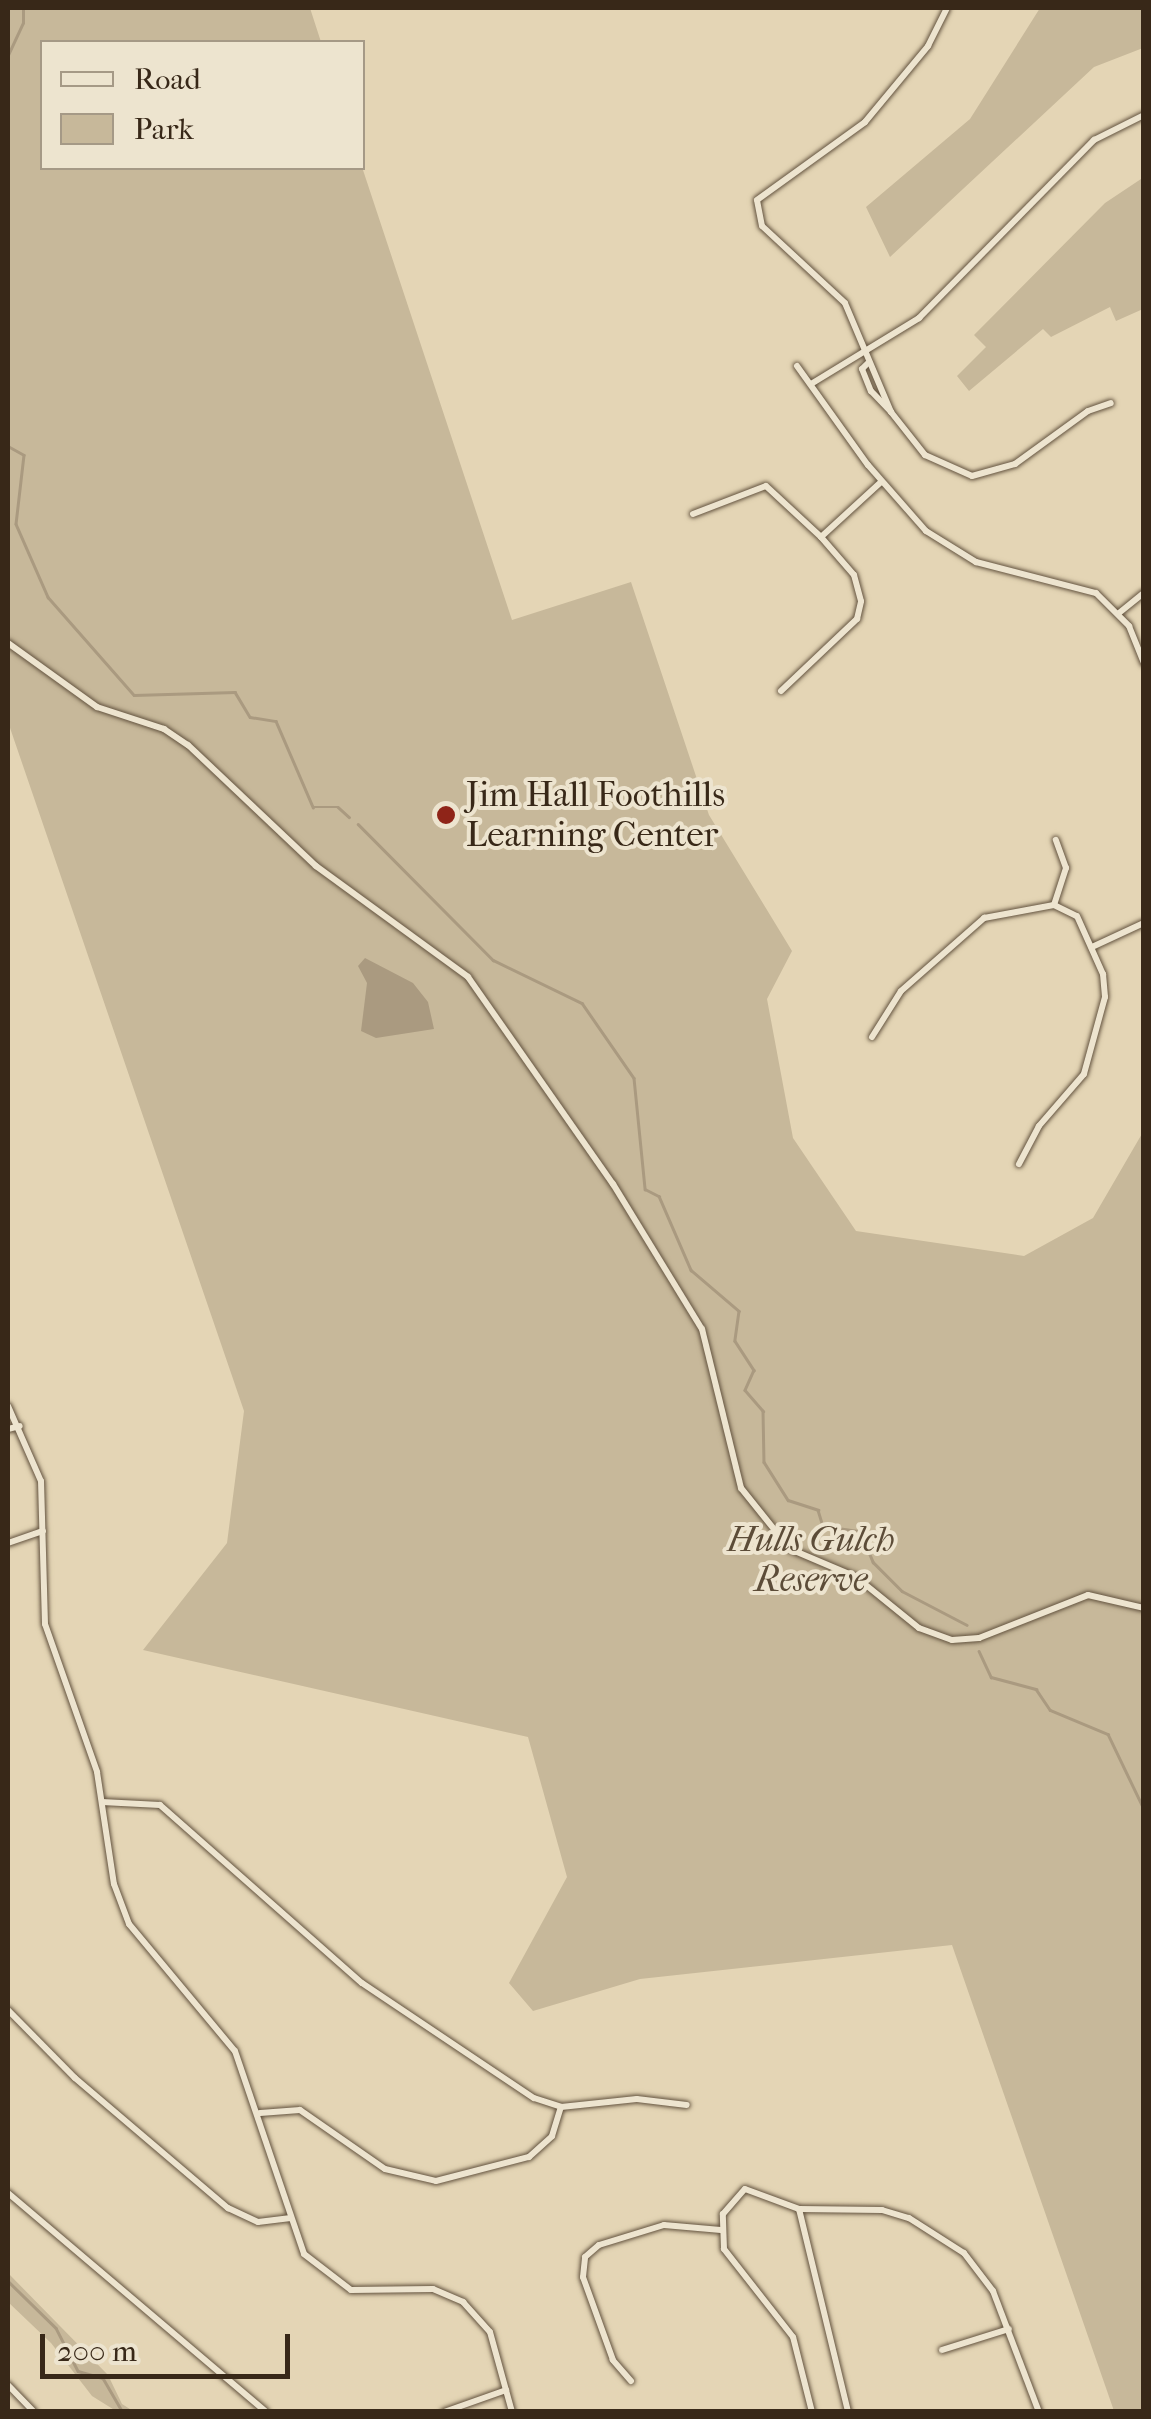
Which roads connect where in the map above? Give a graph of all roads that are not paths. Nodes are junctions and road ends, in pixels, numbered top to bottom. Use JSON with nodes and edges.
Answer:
{"nodes":[{"id":1,"x":947,"y":8,"type":"edge"},
{"id":2,"x":1144,"y":115,"type":"edge"},
{"id":3,"x":861,"y":350,"type":"junction"},
{"id":4,"x":796,"y":366,"type":"dead end"},
{"id":5,"x":811,"y":384,"type":"junction"},
{"id":6,"x":1111,"y":403,"type":"dead end"},
{"id":7,"x":881,"y":482,"type":"junction"},
{"id":8,"x":694,"y":514,"type":"dead end"},
{"id":9,"x":820,"y":537,"type":"junction"},
{"id":10,"x":1144,"y":593,"type":"edge"},
{"id":11,"x":1119,"y":613,"type":"junction"},
{"id":12,"x":8,"y":642,"type":"edge"},
{"id":13,"x":1144,"y":662,"type":"edge"},
{"id":14,"x":781,"y":691,"type":"dead end"},
{"id":15,"x":1056,"y":840,"type":"dead end"},
{"id":16,"x":1054,"y":904,"type":"junction"},
{"id":17,"x":1144,"y":923,"type":"edge"},
{"id":18,"x":1092,"y":947,"type":"junction"},
{"id":19,"x":872,"y":1036,"type":"dead end"},
{"id":20,"x":1019,"y":1164,"type":"dead end"},
{"id":21,"x":8,"y":1406,"type":"edge"},
{"id":22,"x":20,"y":1426,"type":"junction"},
{"id":23,"x":8,"y":1429,"type":"edge"},
{"id":24,"x":43,"y":1531,"type":"junction"},
{"id":25,"x":8,"y":1542,"type":"edge"},
{"id":26,"x":1144,"y":1608,"type":"edge"},
{"id":27,"x":102,"y":1802,"type":"junction"},
{"id":28,"x":8,"y":2010,"type":"edge"},
{"id":29,"x":687,"y":2106,"type":"dead end"},
{"id":30,"x":561,"y":2107,"type":"junction"},
{"id":31,"x":260,"y":2113,"type":"junction"},
{"id":32,"x":8,"y":2193,"type":"edge"},
{"id":33,"x":800,"y":2210,"type":"junction"},
{"id":34,"x":291,"y":2218,"type":"junction"},
{"id":35,"x":721,"y":2230,"type":"junction"},
{"id":36,"x":1008,"y":2329,"type":"junction"},
{"id":37,"x":942,"y":2350,"type":"dead end"},
{"id":38,"x":631,"y":2381,"type":"dead end"},
{"id":39,"x":8,"y":2385,"type":"edge"},
{"id":40,"x":506,"y":2390,"type":"junction"},
{"id":41,"x":34,"y":2412,"type":"edge"},
{"id":42,"x":266,"y":2412,"type":"edge"},
{"id":43,"x":444,"y":2412,"type":"edge"},
{"id":44,"x":512,"y":2412,"type":"edge"},
{"id":45,"x":812,"y":2412,"type":"edge"},
{"id":46,"x":848,"y":2412,"type":"edge"},
{"id":47,"x":1039,"y":2412,"type":"edge"}],
"edges":[{"from":1,"to":3,"type":"street"},
{"from":2,"to":3,"type":"street"},
{"from":3,"to":5,"type":"street"},
{"from":3,"to":6,"type":"street"},
{"from":4,"to":5,"type":"street"},
{"from":5,"to":7,"type":"street"},
{"from":7,"to":9,"type":"street"},
{"from":7,"to":11,"type":"street"},
{"from":8,"to":9,"type":"street"},
{"from":9,"to":14,"type":"street"},
{"from":10,"to":11,"type":"street"},
{"from":11,"to":13,"type":"street"},
{"from":12,"to":26,"type":"street"},
{"from":15,"to":16,"type":"street"},
{"from":16,"to":18,"type":"street"},
{"from":16,"to":19,"type":"street"},
{"from":17,"to":18,"type":"street"},
{"from":18,"to":20,"type":"street"},
{"from":21,"to":22,"type":"street"},
{"from":22,"to":23,"type":"street"},
{"from":22,"to":24,"type":"street"},
{"from":24,"to":25,"type":"street"},
{"from":24,"to":27,"type":"street"},
{"from":27,"to":30,"type":"street"},
{"from":27,"to":31,"type":"street"},
{"from":28,"to":34,"type":"street"},
{"from":29,"to":30,"type":"street"},
{"from":30,"to":31,"type":"street"},
{"from":31,"to":34,"type":"street"},
{"from":32,"to":42,"type":"street"},
{"from":33,"to":35,"type":"street"},
{"from":33,"to":36,"type":"street"},
{"from":33,"to":46,"type":"street"},
{"from":34,"to":40,"type":"street"},
{"from":35,"to":38,"type":"street"},
{"from":35,"to":45,"type":"street"},
{"from":36,"to":37,"type":"street"},
{"from":36,"to":47,"type":"street"},
{"from":39,"to":41,"type":"street"},
{"from":40,"to":43,"type":"street"},
{"from":40,"to":44,"type":"street"}]}
